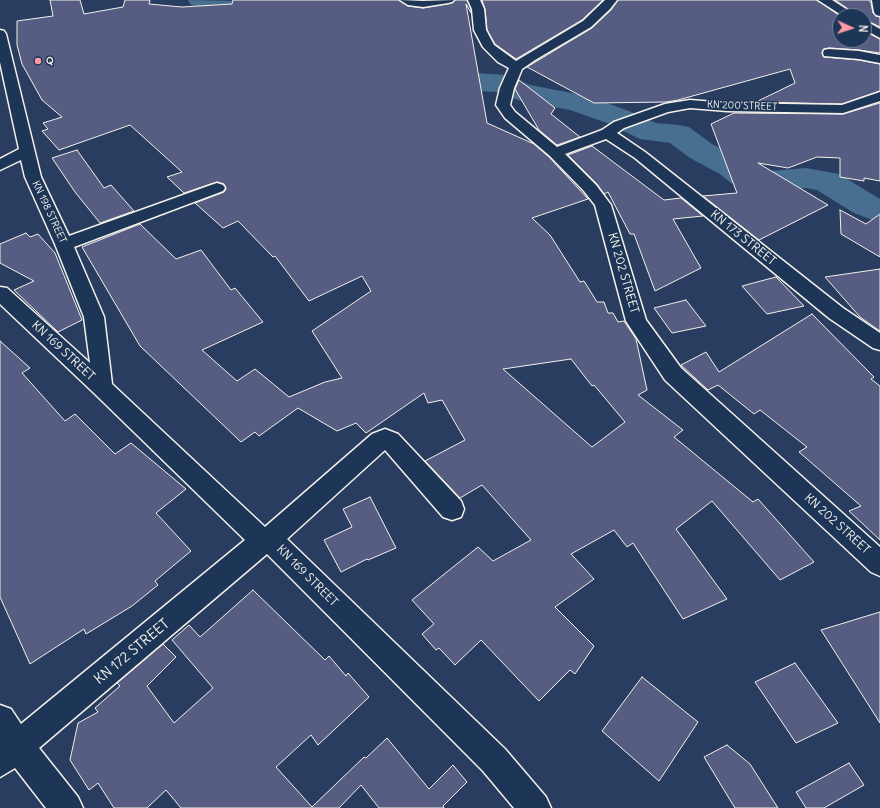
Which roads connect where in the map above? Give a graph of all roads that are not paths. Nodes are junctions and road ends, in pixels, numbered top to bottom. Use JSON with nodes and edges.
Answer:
{"nodes":[{"id":1,"x":406,"y":0,"type":"edge"},
{"id":2,"x":448,"y":0,"type":"edge"},
{"id":3,"x":474,"y":0,"type":"edge"},
{"id":4,"x":611,"y":0,"type":"edge"},
{"id":5,"x":824,"y":0,"type":"edge"},
{"id":6,"x":878,"y":0,"type":"edge"},
{"id":7,"x":838,"y":8,"type":"edge"},
{"id":8,"x":880,"y":12,"type":"edge"},
{"id":9,"x":0,"y":34,"type":"edge"},
{"id":10,"x":829,"y":53,"type":"dead end"},
{"id":11,"x":880,"y":59,"type":"edge"},
{"id":12,"x":516,"y":67,"type":"junction"},
{"id":13,"x":880,"y":96,"type":"edge"},
{"id":14,"x":613,"y":129,"type":"junction"},
{"id":15,"x":26,"y":150,"type":"junction"},
{"id":16,"x":555,"y":153,"type":"junction"},
{"id":17,"x":0,"y":165,"type":"edge"},
{"id":18,"x":217,"y":188,"type":"dead end"},
{"id":19,"x":64,"y":244,"type":"junction"},
{"id":20,"x":0,"y":293,"type":"edge"},
{"id":21,"x":880,"y":343,"type":"edge"},
{"id":22,"x":102,"y":387,"type":"junction"},
{"id":23,"x":452,"y":509,"type":"dead end"},
{"id":24,"x":266,"y":540,"type":"junction"},
{"id":25,"x":880,"y":564,"type":"edge"},
{"id":26,"x":0,"y":720,"type":"edge"},
{"id":27,"x":9,"y":754,"type":"edge"},
{"id":28,"x":67,"y":808,"type":"edge"},
{"id":29,"x":535,"y":808,"type":"edge"}],
"edges":[{"from":1,"to":2,"type":"street"},
{"from":3,"to":12,"type":"street"},
{"from":4,"to":12,"type":"street"},
{"from":5,"to":7,"type":"street"},
{"from":6,"to":8,"type":"street"},
{"from":9,"to":15,"type":"street","name":"KN 198 STREET"},
{"from":10,"to":11,"type":"street"},
{"from":12,"to":16,"type":"street","name":"KN 202 STREET"},
{"from":13,"to":14,"type":"street","name":"KN 200 STREET"},
{"from":14,"to":16,"type":"street","name":"KN 200 STREET"},
{"from":14,"to":21,"type":"street","name":"KN 173 STREET"},
{"from":15,"to":17,"type":"street"},
{"from":15,"to":19,"type":"street","name":"KN 198 STREET"},
{"from":16,"to":25,"type":"street","name":"KN 202 STREET"},
{"from":18,"to":19,"type":"street"},
{"from":19,"to":22,"type":"street","name":"KN 198 STREET"},
{"from":20,"to":22,"type":"street","name":"KN 169 STREET"},
{"from":22,"to":24,"type":"street","name":"KN 169 STREET"},
{"from":23,"to":24,"type":"street","name":"KN 172 STREET"},
{"from":24,"to":27,"type":"street","name":"KN 172 STREET"},
{"from":24,"to":29,"type":"street","name":"KN 169 STREET"},
{"from":26,"to":27,"type":"street"},
{"from":27,"to":28,"type":"street"}]}
